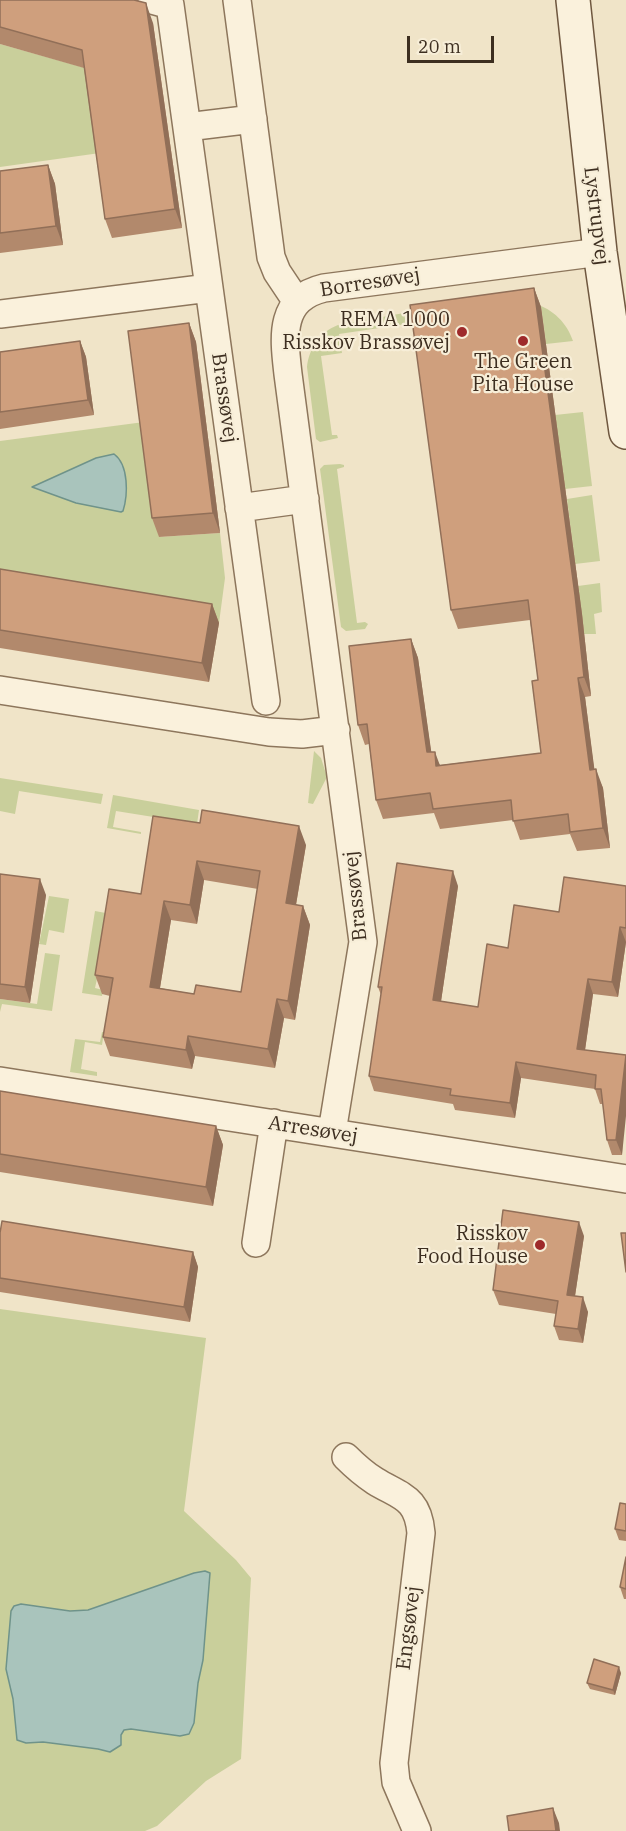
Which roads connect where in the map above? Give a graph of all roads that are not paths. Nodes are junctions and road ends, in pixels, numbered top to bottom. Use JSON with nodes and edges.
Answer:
{"nodes":[{"id":1,"x":152,"y":0,"type":"edge"},
{"id":2,"x":237,"y":0,"type":"edge"},
{"id":3,"x":573,"y":0,"type":"edge"},
{"id":4,"x":253,"y":119,"type":"junction"},
{"id":5,"x":187,"y":127,"type":"junction"},
{"id":6,"x":600,"y":252,"type":"junction"},
{"id":7,"x":209,"y":288,"type":"junction"},
{"id":8,"x":297,"y":302,"type":"junction"},
{"id":9,"x":0,"y":314,"type":"edge"},
{"id":10,"x":626,"y":432,"type":"edge"},
{"id":11,"x":305,"y":500,"type":"junction"},
{"id":12,"x":239,"y":508,"type":"junction"},
{"id":13,"x":0,"y":690,"type":"edge"},
{"id":14,"x":266,"y":701,"type":"dead end"},
{"id":15,"x":336,"y":730,"type":"junction"},
{"id":16,"x":0,"y":1081,"type":"edge"},
{"id":17,"x":274,"y":1123,"type":"junction"},
{"id":18,"x":332,"y":1132,"type":"junction"},
{"id":19,"x":626,"y":1179,"type":"edge"},
{"id":20,"x":256,"y":1243,"type":"dead end"},
{"id":21,"x":346,"y":1457,"type":"dead end"},
{"id":22,"x":417,"y":1831,"type":"edge"}],
"edges":[{"from":1,"to":5,"type":"street"},
{"from":2,"to":4,"type":"street","name":"Borresøvej"},
{"from":3,"to":6,"type":"street","name":"Lystrupvej"},
{"from":4,"to":5,"type":"street"},
{"from":4,"to":8,"type":"street","name":"Borresøvej"},
{"from":5,"to":7,"type":"street"},
{"from":6,"to":8,"type":"street","name":"Borresøvej"},
{"from":6,"to":10,"type":"street","name":"Lystrupvej"},
{"from":7,"to":9,"type":"street"},
{"from":7,"to":12,"type":"street","name":"Brassøvej"},
{"from":8,"to":11,"type":"street","name":"Brassøvej"},
{"from":11,"to":12,"type":"street"},
{"from":11,"to":15,"type":"street","name":"Brassøvej"},
{"from":12,"to":14,"type":"street","name":"Brassøvej"},
{"from":13,"to":15,"type":"street"},
{"from":15,"to":18,"type":"street","name":"Brassøvej"},
{"from":16,"to":17,"type":"street","name":"Arresøvej"},
{"from":17,"to":18,"type":"street","name":"Arresøvej"},
{"from":17,"to":20,"type":"street"},
{"from":18,"to":19,"type":"street","name":"Arresøvej"},
{"from":21,"to":22,"type":"street","name":"Engsøvej"}]}
